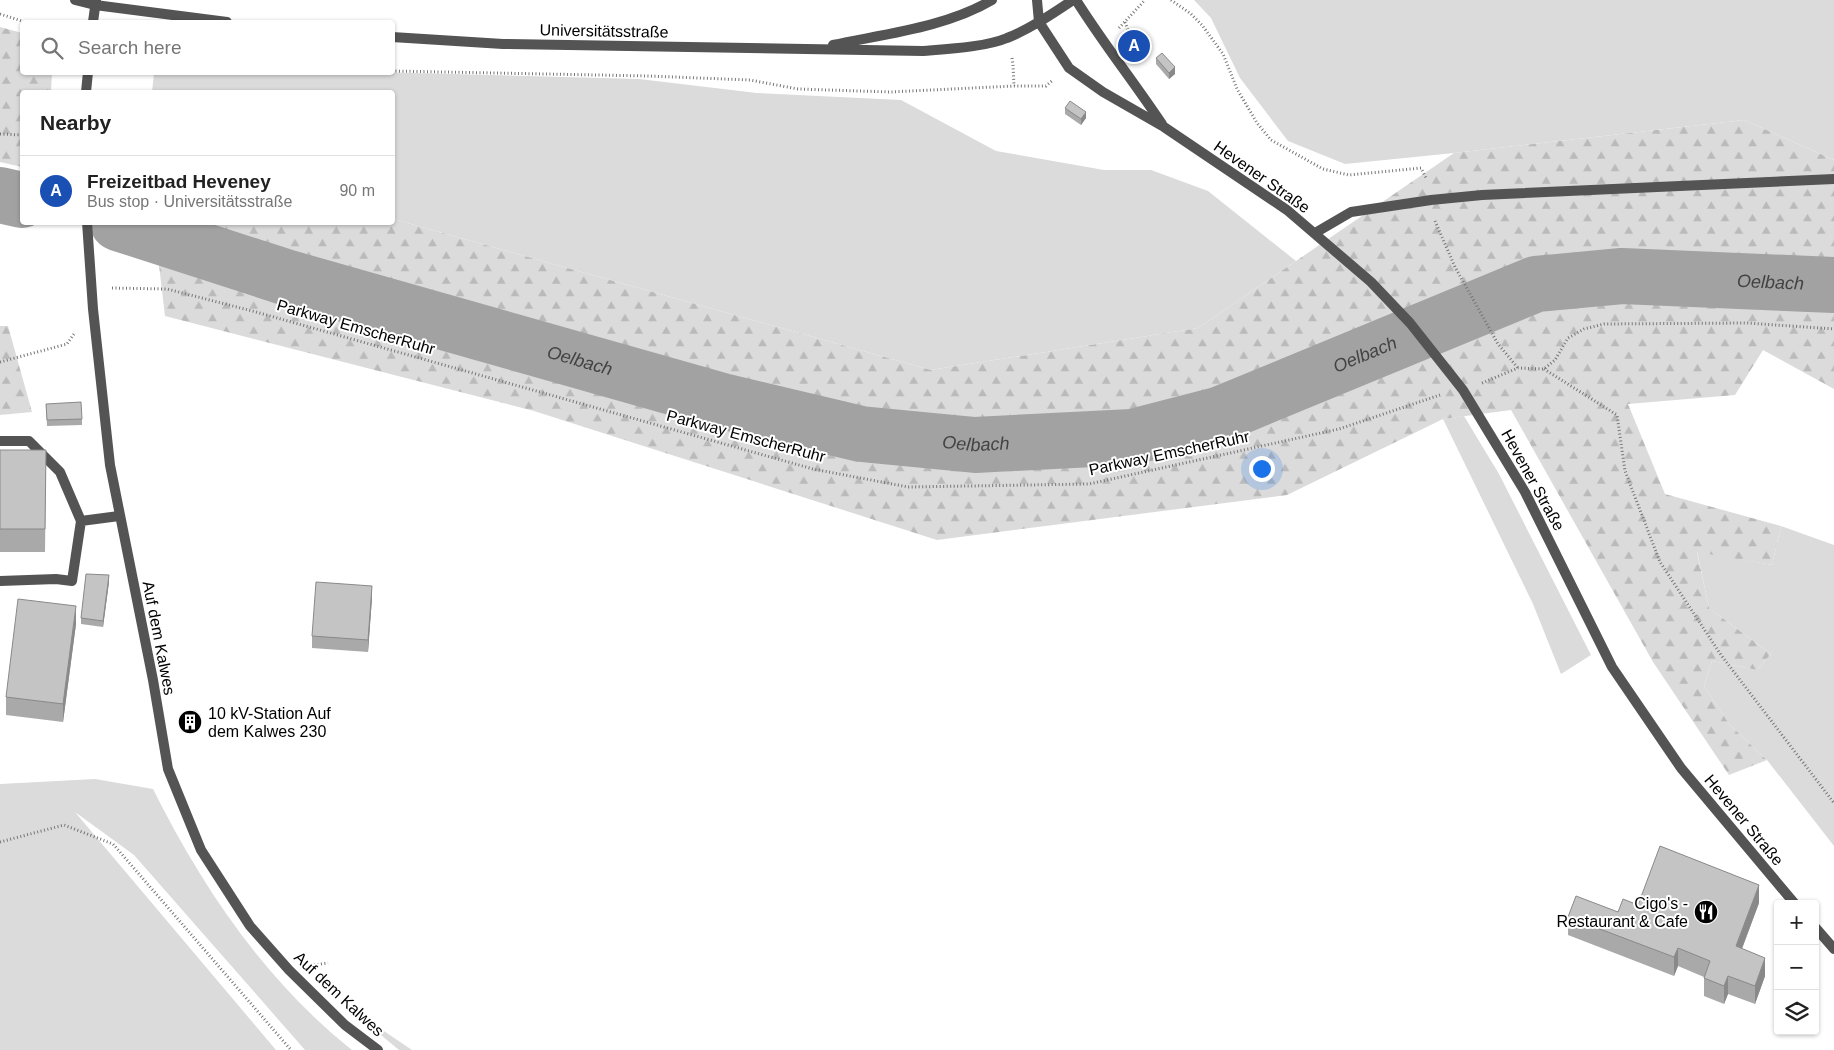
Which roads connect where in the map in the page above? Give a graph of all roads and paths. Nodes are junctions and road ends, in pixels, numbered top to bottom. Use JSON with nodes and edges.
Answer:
{"nodes":[{"id":1,"x":75,"y":0,"type":"edge"},
{"id":2,"x":992,"y":0,"type":"edge"},
{"id":3,"x":1036,"y":0,"type":"edge"},
{"id":4,"x":1075,"y":0,"type":"edge"},
{"id":5,"x":1144,"y":0,"type":"edge"},
{"id":6,"x":1171,"y":0,"type":"edge"},
{"id":7,"x":95,"y":3,"type":"edge"},
{"id":8,"x":0,"y":14,"type":"edge"},
{"id":9,"x":20,"y":20,"type":"edge"},
{"id":10,"x":93,"y":20,"type":"edge"},
{"id":11,"x":213,"y":20,"type":"edge"},
{"id":12,"x":1039,"y":22,"type":"junction"},
{"id":13,"x":395,"y":37,"type":"edge"},
{"id":14,"x":1134,"y":46,"type":"dead end"},
{"id":15,"x":815,"y":49,"type":"junction"},
{"id":16,"x":395,"y":71,"type":"edge"},
{"id":17,"x":88,"y":75,"type":"edge"},
{"id":18,"x":1046,"y":86,"type":"dead end"},
{"id":19,"x":86,"y":90,"type":"edge"},
{"id":20,"x":1164,"y":127,"type":"junction"},
{"id":21,"x":0,"y":134,"type":"edge"},
{"id":22,"x":20,"y":135,"type":"edge"},
{"id":23,"x":1834,"y":178,"type":"edge"},
{"id":24,"x":1431,"y":200,"type":"junction"},
{"id":25,"x":88,"y":225,"type":"edge"},
{"id":26,"x":1315,"y":233,"type":"junction"},
{"id":27,"x":93,"y":308,"type":"junction"},
{"id":28,"x":1834,"y":329,"type":"edge"},
{"id":29,"x":0,"y":362,"type":"edge"},
{"id":30,"x":1518,"y":368,"type":"junction"},
{"id":31,"x":1544,"y":368,"type":"junction"},
{"id":32,"x":1463,"y":390,"type":"junction"},
{"id":33,"x":0,"y":441,"type":"edge"},
{"id":34,"x":119,"y":516,"type":"junction"},
{"id":35,"x":81,"y":520,"type":"junction"},
{"id":36,"x":0,"y":581,"type":"edge"},
{"id":37,"x":1834,"y":803,"type":"edge"},
{"id":38,"x":0,"y":842,"type":"edge"},
{"id":39,"x":1792,"y":900,"type":"edge"},
{"id":40,"x":1819,"y":932,"type":"edge"},
{"id":41,"x":1834,"y":949,"type":"edge"},
{"id":42,"x":291,"y":1050,"type":"edge"},
{"id":43,"x":378,"y":1050,"type":"edge"}],
"edges":[{"from":1,"to":7,"type":"street"},
{"from":2,"to":15,"type":"street","name":"Universitätsstraße"},
{"from":3,"to":12,"type":"street"},
{"from":4,"to":12,"type":"street","name":"Universitätsstraße"},
{"from":4,"to":20,"type":"street"},
{"from":5,"to":14,"type":"path"},
{"from":6,"to":24,"type":"path"},
{"from":7,"to":10,"type":"street"},
{"from":7,"to":11,"type":"street"},
{"from":8,"to":9,"type":"path"},
{"from":12,"to":15,"type":"street","name":"Universitätsstraße"},
{"from":12,"to":20,"type":"street"},
{"from":13,"to":15,"type":"street","name":"Universitätsstraße"},
{"from":16,"to":18,"type":"path"},
{"from":17,"to":19,"type":"street"},
{"from":20,"to":26,"type":"street","name":"Hevener Straße"},
{"from":21,"to":22,"type":"path"},
{"from":23,"to":24,"type":"street"},
{"from":24,"to":26,"type":"street"},
{"from":24,"to":30,"type":"path"},
{"from":25,"to":27,"type":"street","name":"Auf dem Kalwes"},
{"from":26,"to":32,"type":"street","name":"Hevener Straße"},
{"from":27,"to":29,"type":"path","name":"Parkway EmscherRuhr"},
{"from":27,"to":32,"type":"path","name":"Parkway EmscherRuhr"},
{"from":27,"to":34,"type":"street","name":"Auf dem Kalwes"},
{"from":28,"to":31,"type":"path"},
{"from":30,"to":31,"type":"path"},
{"from":30,"to":32,"type":"path","name":"Parkway EmscherRuhr"},
{"from":31,"to":37,"type":"path"},
{"from":32,"to":39,"type":"street","name":"Hevener Straße"},
{"from":33,"to":35,"type":"street"},
{"from":34,"to":35,"type":"street"},
{"from":34,"to":43,"type":"street","name":"Auf dem Kalwes"},
{"from":35,"to":36,"type":"street"},
{"from":38,"to":42,"type":"path"},
{"from":40,"to":41,"type":"street"}]}
